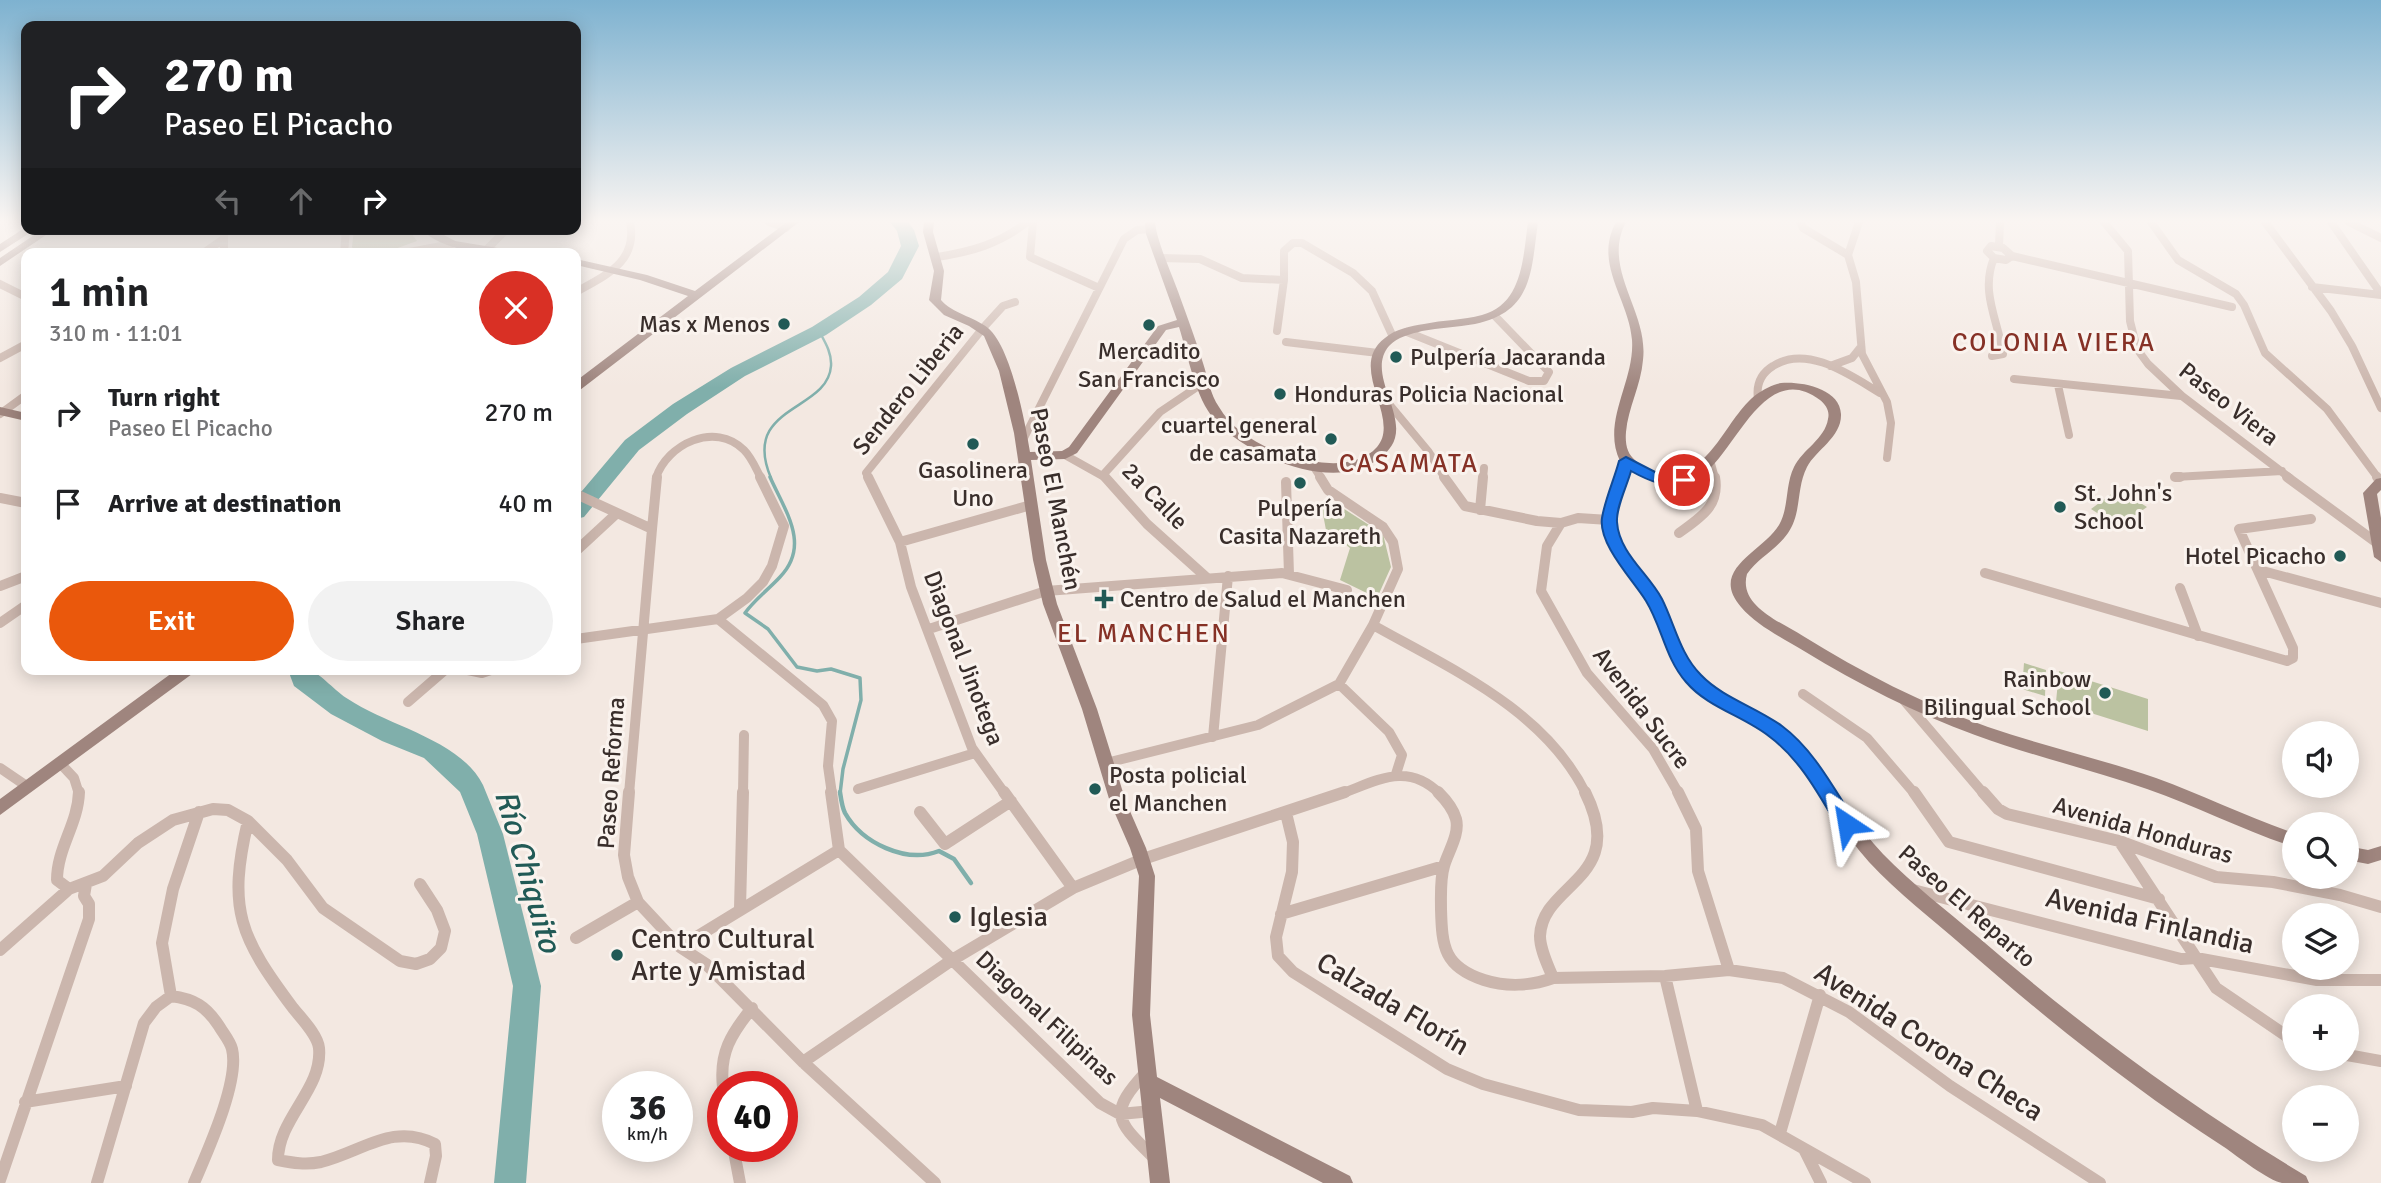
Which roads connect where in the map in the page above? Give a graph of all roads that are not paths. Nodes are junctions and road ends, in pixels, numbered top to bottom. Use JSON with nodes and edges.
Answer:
{"nodes":[{"id":1,"x":602,"y":277,"type":"edge"},
{"id":2,"x":636,"y":277,"type":"edge"},
{"id":3,"x":723,"y":277,"type":"edge"},
{"id":4,"x":938,"y":277,"type":"edge"},
{"id":5,"x":1075,"y":277,"type":"edge"},
{"id":6,"x":1105,"y":277,"type":"edge"},
{"id":7,"x":1168,"y":277,"type":"edge"},
{"id":8,"x":1240,"y":277,"type":"edge"},
{"id":9,"x":1357,"y":277,"type":"edge"},
{"id":10,"x":1523,"y":277,"type":"edge"},
{"id":11,"x":1620,"y":277,"type":"edge"},
{"id":12,"x":1855,"y":277,"type":"edge"},
{"id":13,"x":1988,"y":277,"type":"edge"},
{"id":14,"x":2103,"y":277,"type":"edge"},
{"id":15,"x":2128,"y":277,"type":"edge"},
{"id":16,"x":2207,"y":277,"type":"edge"},
{"id":17,"x":2305,"y":277,"type":"edge"},
{"id":18,"x":2369,"y":277,"type":"edge"},
{"id":19,"x":1284,"y":280,"type":"joint"},
{"id":20,"x":2128,"y":283,"type":"junction"},
{"id":21,"x":0,"y":284,"type":"edge"},
{"id":22,"x":2312,"y":287,"type":"junction"},
{"id":23,"x":1099,"y":288,"type":"junction"},
{"id":24,"x":581,"y":289,"type":"edge"},
{"id":25,"x":21,"y":294,"type":"edge"},
{"id":26,"x":2381,"y":295,"type":"edge"},
{"id":27,"x":696,"y":298,"type":"junction"},
{"id":28,"x":1175,"y":299,"type":"junction"},
{"id":29,"x":1014,"y":302,"type":"dead end"},
{"id":30,"x":2232,"y":307,"type":"dead end"},
{"id":31,"x":1494,"y":315,"type":"junction"},
{"id":32,"x":1183,"y":322,"type":"junction"},
{"id":33,"x":983,"y":328,"type":"junction"},
{"id":34,"x":1162,"y":328,"type":"junction"},
{"id":35,"x":1277,"y":331,"type":"dead end"},
{"id":36,"x":1407,"y":332,"type":"junction"},
{"id":37,"x":1393,"y":337,"type":"junction"},
{"id":38,"x":1286,"y":342,"type":"dead end"},
{"id":39,"x":21,"y":347,"type":"edge"},
{"id":40,"x":1860,"y":348,"type":"junction"},
{"id":41,"x":1378,"y":352,"type":"junction"},
{"id":42,"x":1992,"y":356,"type":"dead end"},
{"id":43,"x":0,"y":358,"type":"edge"},
{"id":44,"x":1830,"y":366,"type":"junction"},
{"id":45,"x":581,"y":372,"type":"edge"},
{"id":46,"x":2014,"y":379,"type":"dead end"},
{"id":47,"x":581,"y":383,"type":"edge"},
{"id":48,"x":1203,"y":383,"type":"junction"},
{"id":49,"x":2058,"y":385,"type":"junction"},
{"id":50,"x":581,"y":394,"type":"edge"},
{"id":51,"x":1882,"y":394,"type":"junction"},
{"id":52,"x":2182,"y":397,"type":"junction"},
{"id":53,"x":21,"y":398,"type":"edge"},
{"id":54,"x":1384,"y":398,"type":"junction"},
{"id":55,"x":1758,"y":399,"type":"junction"},
{"id":56,"x":2381,"y":408,"type":"edge"},
{"id":57,"x":1,"y":412,"type":"edge"},
{"id":58,"x":21,"y":416,"type":"edge"},
{"id":59,"x":2069,"y":435,"type":"dead end"},
{"id":60,"x":1023,"y":449,"type":"junction"},
{"id":61,"x":1065,"y":455,"type":"junction"},
{"id":62,"x":1887,"y":458,"type":"dead end"},
{"id":63,"x":1710,"y":460,"type":"junction"},
{"id":64,"x":1626,"y":461,"type":"junction"},
{"id":65,"x":1314,"y":467,"type":"junction"},
{"id":66,"x":1484,"y":468,"type":"dead end"},
{"id":67,"x":2282,"y":471,"type":"junction"},
{"id":68,"x":1103,"y":475,"type":"junction"},
{"id":69,"x":2175,"y":477,"type":"dead end"},
{"id":70,"x":1286,"y":482,"type":"dead end"},
{"id":71,"x":2381,"y":482,"type":"edge"},
{"id":72,"x":581,"y":497,"type":"edge"},
{"id":73,"x":0,"y":498,"type":"edge"},
{"id":74,"x":21,"y":502,"type":"edge"},
{"id":75,"x":1031,"y":505,"type":"junction"},
{"id":76,"x":1480,"y":510,"type":"junction"},
{"id":77,"x":612,"y":512,"type":"junction"},
{"id":78,"x":2311,"y":519,"type":"dead end"},
{"id":79,"x":1609,"y":520,"type":"junction"},
{"id":80,"x":1561,"y":523,"type":"junction"},
{"id":81,"x":652,"y":529,"type":"junction"},
{"id":82,"x":1679,"y":533,"type":"dead end"},
{"id":83,"x":900,"y":542,"type":"junction"},
{"id":84,"x":2377,"y":543,"type":"junction"},
{"id":85,"x":581,"y":546,"type":"edge"},
{"id":86,"x":2381,"y":557,"type":"edge"},
{"id":87,"x":2259,"y":570,"type":"junction"},
{"id":88,"x":1985,"y":573,"type":"dead end"},
{"id":89,"x":1289,"y":574,"type":"junction"},
{"id":90,"x":1228,"y":576,"type":"junction"},
{"id":91,"x":1206,"y":577,"type":"junction"},
{"id":92,"x":21,"y":578,"type":"edge"},
{"id":93,"x":0,"y":586,"type":"edge"},
{"id":94,"x":2180,"y":588,"type":"dead end"},
{"id":95,"x":1348,"y":590,"type":"dead end"},
{"id":96,"x":1046,"y":591,"type":"junction"},
{"id":97,"x":2381,"y":603,"type":"edge"},
{"id":98,"x":21,"y":609,"type":"edge"},
{"id":99,"x":718,"y":619,"type":"junction"},
{"id":100,"x":0,"y":623,"type":"edge"},
{"id":101,"x":1373,"y":625,"type":"junction"},
{"id":102,"x":929,"y":629,"type":"junction"},
{"id":103,"x":643,"y":630,"type":"junction"},
{"id":104,"x":2198,"y":636,"type":"junction"},
{"id":105,"x":581,"y":638,"type":"edge"},
{"id":106,"x":180,"y":675,"type":"edge"},
{"id":107,"x":439,"y":675,"type":"edge"},
{"id":108,"x":1339,"y":684,"type":"junction"},
{"id":109,"x":1803,"y":694,"type":"dead end"},
{"id":110,"x":1902,"y":698,"type":"junction"},
{"id":111,"x":408,"y":702,"type":"dead end"},
{"id":112,"x":744,"y":735,"type":"dead end"},
{"id":113,"x":1213,"y":737,"type":"junction"},
{"id":114,"x":975,"y":753,"type":"junction"},
{"id":115,"x":60,"y":763,"type":"junction"},
{"id":116,"x":1106,"y":763,"type":"junction"},
{"id":117,"x":0,"y":768,"type":"edge"},
{"id":118,"x":1396,"y":774,"type":"junction"},
{"id":119,"x":27,"y":787,"type":"junction"},
{"id":120,"x":858,"y":789,"type":"dead end"},
{"id":121,"x":1011,"y":801,"type":"junction"},
{"id":122,"x":0,"y":808,"type":"edge"},
{"id":123,"x":199,"y":812,"type":"junction"},
{"id":124,"x":920,"y":812,"type":"dead end"},
{"id":125,"x":1286,"y":813,"type":"junction"},
{"id":126,"x":248,"y":821,"type":"junction"},
{"id":127,"x":2282,"y":835,"type":"edge"},
{"id":128,"x":2119,"y":841,"type":"junction"},
{"id":129,"x":839,"y":850,"type":"junction"},
{"id":130,"x":2381,"y":853,"type":"edge"},
{"id":131,"x":2359,"y":855,"type":"edge"},
{"id":132,"x":1143,"y":859,"type":"junction"},
{"id":133,"x":1444,"y":866,"type":"junction"},
{"id":134,"x":86,"y":884,"type":"junction"},
{"id":135,"x":420,"y":884,"type":"dead end"},
{"id":136,"x":1073,"y":888,"type":"junction"},
{"id":137,"x":69,"y":889,"type":"junction"},
{"id":138,"x":1911,"y":890,"type":"junction"},
{"id":139,"x":2159,"y":899,"type":"junction"},
{"id":140,"x":638,"y":902,"type":"junction"},
{"id":141,"x":2381,"y":907,"type":"edge"},
{"id":142,"x":740,"y":908,"type":"junction"},
{"id":143,"x":1281,"y":914,"type":"junction"},
{"id":144,"x":576,"y":938,"type":"dead end"},
{"id":145,"x":680,"y":947,"type":"junction"},
{"id":146,"x":0,"y":950,"type":"edge"},
{"id":147,"x":2196,"y":958,"type":"junction"},
{"id":148,"x":952,"y":960,"type":"junction"},
{"id":149,"x":1729,"y":970,"type":"junction"},
{"id":150,"x":1665,"y":976,"type":"junction"},
{"id":151,"x":1553,"y":978,"type":"junction"},
{"id":152,"x":2381,"y":980,"type":"edge"},
{"id":153,"x":1820,"y":995,"type":"junction"},
{"id":154,"x":170,"y":996,"type":"junction"},
{"id":155,"x":752,"y":1008,"type":"junction"},
{"id":156,"x":2282,"y":1034,"type":"edge"},
{"id":157,"x":2359,"y":1057,"type":"edge"},
{"id":158,"x":2381,"y":1061,"type":"edge"},
{"id":159,"x":803,"y":1062,"type":"junction"},
{"id":160,"x":721,"y":1071,"type":"edge"},
{"id":161,"x":1148,"y":1077,"type":"junction"},
{"id":162,"x":126,"y":1086,"type":"junction"},
{"id":163,"x":25,"y":1102,"type":"junction"},
{"id":164,"x":1152,"y":1111,"type":"junction"},
{"id":165,"x":1697,"y":1111,"type":"junction"},
{"id":166,"x":1120,"y":1114,"type":"junction"},
{"id":167,"x":1780,"y":1133,"type":"junction"},
{"id":168,"x":1803,"y":1147,"type":"junction"},
{"id":169,"x":1157,"y":1161,"type":"junction"},
{"id":170,"x":736,"y":1162,"type":"edge"},
{"id":171,"x":0,"y":1180,"type":"edge"},
{"id":172,"x":97,"y":1183,"type":"edge"},
{"id":173,"x":194,"y":1183,"type":"edge"},
{"id":174,"x":430,"y":1183,"type":"edge"},
{"id":175,"x":739,"y":1183,"type":"edge"},
{"id":176,"x":935,"y":1183,"type":"edge"},
{"id":177,"x":1160,"y":1183,"type":"edge"},
{"id":178,"x":1343,"y":1183,"type":"edge"},
{"id":179,"x":1821,"y":1183,"type":"edge"},
{"id":180,"x":1865,"y":1183,"type":"edge"},
{"id":181,"x":2100,"y":1183,"type":"edge"},
{"id":182,"x":2299,"y":1183,"type":"edge"}],
"edges":[{"from":1,"to":24,"type":"street"},
{"from":2,"to":27,"type":"street"},
{"from":3,"to":27,"type":"street"},
{"from":4,"to":33,"type":"street"},
{"from":5,"to":23,"type":"street"},
{"from":6,"to":23,"type":"street"},
{"from":7,"to":28,"type":"street"},
{"from":8,"to":19,"type":"street"},
{"from":9,"to":37,"type":"street"},
{"from":10,"to":31,"type":"street"},
{"from":11,"to":64,"type":"street"},
{"from":12,"to":40,"type":"street"},
{"from":13,"to":42,"type":"street"},
{"from":14,"to":20,"type":"street"},
{"from":15,"to":20,"type":"street","name":"Paseo Viera"},
{"from":16,"to":71,"type":"street"},
{"from":17,"to":22,"type":"street"},
{"from":18,"to":26,"type":"street"},
{"from":19,"to":35,"type":"street"},
{"from":20,"to":30,"type":"street"},
{"from":20,"to":52,"type":"street","name":"Paseo Viera"},
{"from":21,"to":25,"type":"street"},
{"from":22,"to":26,"type":"street"},
{"from":22,"to":56,"type":"street"},
{"from":23,"to":60,"type":"street"},
{"from":27,"to":45,"type":"street"},
{"from":27,"to":47,"type":"street"},
{"from":27,"to":50,"type":"street"},
{"from":28,"to":32,"type":"street"},
{"from":28,"to":34,"type":"street"},
{"from":29,"to":33,"type":"street","name":"Sendero Liberia"},
{"from":31,"to":36,"type":"street"},
{"from":31,"to":36,"type":"street"},
{"from":32,"to":34,"type":"street"},
{"from":32,"to":48,"type":"street"},
{"from":33,"to":60,"type":"street","name":"Paseo El Manchén"},
{"from":33,"to":83,"type":"street","name":"Sendero Liberia"},
{"from":34,"to":61,"type":"street"},
{"from":36,"to":37,"type":"street"},
{"from":37,"to":41,"type":"street"},
{"from":38,"to":41,"type":"street"},
{"from":39,"to":43,"type":"street"},
{"from":40,"to":44,"type":"street"},
{"from":40,"to":51,"type":"street"},
{"from":41,"to":54,"type":"street"},
{"from":44,"to":51,"type":"street"},
{"from":44,"to":55,"type":"street"},
{"from":46,"to":49,"type":"street"},
{"from":48,"to":65,"type":"street"},
{"from":48,"to":68,"type":"street"},
{"from":49,"to":52,"type":"street"},
{"from":49,"to":59,"type":"street"},
{"from":51,"to":62,"type":"street"},
{"from":52,"to":67,"type":"street","name":"Paseo Viera"},
{"from":53,"to":57,"type":"street"},
{"from":54,"to":65,"type":"street"},
{"from":54,"to":76,"type":"street"},
{"from":55,"to":63,"type":"street"},
{"from":55,"to":110,"type":"street"},
{"from":57,"to":58,"type":"street"},
{"from":60,"to":61,"type":"street","name":"2a Calle"},
{"from":60,"to":75,"type":"street","name":"Paseo El Manchén"},
{"from":61,"to":68,"type":"street","name":"2a Calle"},
{"from":63,"to":64,"type":"street"},
{"from":63,"to":82,"type":"street"},
{"from":64,"to":79,"type":"street"},
{"from":65,"to":101,"type":"street"},
{"from":66,"to":76,"type":"street"},
{"from":67,"to":69,"type":"street"},
{"from":67,"to":84,"type":"street","name":"Paseo Viera"},
{"from":68,"to":91,"type":"street","name":"2a Calle"},
{"from":70,"to":89,"type":"street"},
{"from":71,"to":84,"type":"street"},
{"from":72,"to":77,"type":"street"},
{"from":73,"to":74,"type":"street"},
{"from":75,"to":83,"type":"street"},
{"from":75,"to":96,"type":"street","name":"Paseo El Manchén"},
{"from":76,"to":80,"type":"street"},
{"from":77,"to":81,"type":"street"},
{"from":77,"to":85,"type":"street"},
{"from":78,"to":87,"type":"street"},
{"from":79,"to":80,"type":"street"},
{"from":79,"to":138,"type":"street","name":"Paseo El Reparto"},
{"from":80,"to":149,"type":"street","name":"Avenida Sucre"},
{"from":81,"to":99,"type":"street"},
{"from":81,"to":103,"type":"street","name":"Paseo Reforma"},
{"from":83,"to":102,"type":"street","name":"Diagonal Jinotega"},
{"from":84,"to":86,"type":"street"},
{"from":87,"to":97,"type":"street"},
{"from":87,"to":104,"type":"street"},
{"from":88,"to":104,"type":"street"},
{"from":89,"to":90,"type":"street"},
{"from":89,"to":95,"type":"street"},
{"from":90,"to":91,"type":"street"},
{"from":90,"to":113,"type":"street"},
{"from":91,"to":96,"type":"street"},
{"from":92,"to":93,"type":"street"},
{"from":94,"to":104,"type":"street"},
{"from":96,"to":102,"type":"street"},
{"from":96,"to":116,"type":"street","name":"Paseo El Manchén"},
{"from":98,"to":100,"type":"street"},
{"from":99,"to":103,"type":"street"},
{"from":99,"to":129,"type":"street"},
{"from":101,"to":108,"type":"street"},
{"from":101,"to":151,"type":"street"},
{"from":102,"to":114,"type":"street","name":"Diagonal Jinotega"},
{"from":103,"to":105,"type":"street"},
{"from":103,"to":140,"type":"street","name":"Paseo Reforma"},
{"from":106,"to":115,"type":"street"},
{"from":107,"to":111,"type":"street"},
{"from":108,"to":113,"type":"street"},
{"from":108,"to":118,"type":"street"},
{"from":109,"to":139,"type":"street"},
{"from":110,"to":127,"type":"street"},
{"from":110,"to":128,"type":"street","name":"Avenida Honduras"},
{"from":112,"to":142,"type":"street"},
{"from":113,"to":116,"type":"street"},
{"from":114,"to":120,"type":"street"},
{"from":114,"to":121,"type":"street","name":"Diagonal Jinotega"},
{"from":115,"to":119,"type":"street"},
{"from":115,"to":137,"type":"street"},
{"from":116,"to":132,"type":"street","name":"Paseo El Manchén"},
{"from":117,"to":119,"type":"street"},
{"from":118,"to":125,"type":"street"},
{"from":118,"to":133,"type":"street","name":"Avenida Corona Checa"},
{"from":119,"to":122,"type":"street"},
{"from":121,"to":124,"type":"street"},
{"from":121,"to":136,"type":"street","name":"Diagonal Jinotega"},
{"from":123,"to":126,"type":"street"},
{"from":123,"to":134,"type":"street"},
{"from":123,"to":154,"type":"street"},
{"from":125,"to":132,"type":"street"},
{"from":125,"to":143,"type":"street","name":"Calzada Florín"},
{"from":126,"to":135,"type":"street"},
{"from":126,"to":174,"type":"street"},
{"from":128,"to":139,"type":"street"},
{"from":128,"to":141,"type":"street","name":"Avenida Honduras"},
{"from":129,"to":142,"type":"street"},
{"from":129,"to":148,"type":"street","name":"Diagonal Filipinas"},
{"from":130,"to":131,"type":"street"},
{"from":132,"to":136,"type":"street"},
{"from":132,"to":161,"type":"street","name":"Paseo El Manchén"},
{"from":133,"to":143,"type":"street"},
{"from":133,"to":151,"type":"street","name":"Avenida Corona Checa"},
{"from":134,"to":137,"type":"street"},
{"from":134,"to":163,"type":"street"},
{"from":136,"to":148,"type":"street"},
{"from":137,"to":146,"type":"street"},
{"from":138,"to":147,"type":"street","name":"Avenida Finlandia"},
{"from":138,"to":182,"type":"street","name":"Paseo El Reparto"},
{"from":139,"to":147,"type":"street"},
{"from":140,"to":144,"type":"street"},
{"from":140,"to":145,"type":"street","name":"Paseo Reforma"},
{"from":142,"to":145,"type":"street"},
{"from":143,"to":165,"type":"street","name":"Calzada Florín"},
{"from":145,"to":155,"type":"street","name":"Paseo Reforma"},
{"from":147,"to":152,"type":"street","name":"Avenida Finlandia"},
{"from":147,"to":156,"type":"street"},
{"from":148,"to":159,"type":"street"},
{"from":148,"to":166,"type":"street","name":"Diagonal Filipinas"},
{"from":149,"to":150,"type":"street","name":"Avenida Corona Checa"},
{"from":149,"to":153,"type":"street","name":"Avenida Corona Checa"},
{"from":150,"to":151,"type":"street","name":"Avenida Corona Checa"},
{"from":150,"to":165,"type":"street"},
{"from":153,"to":167,"type":"street"},
{"from":153,"to":181,"type":"street","name":"Avenida Corona Checa"},
{"from":154,"to":162,"type":"street"},
{"from":154,"to":173,"type":"street"},
{"from":155,"to":159,"type":"street","name":"Paseo Reforma"},
{"from":155,"to":160,"type":"street"},
{"from":157,"to":158,"type":"street"},
{"from":159,"to":176,"type":"street","name":"Paseo Reforma"},
{"from":161,"to":164,"type":"street","name":"Paseo El Manchén"},
{"from":161,"to":166,"type":"street","name":"Diagonal Filipinas"},
{"from":161,"to":178,"type":"street"},
{"from":162,"to":163,"type":"street"},
{"from":162,"to":172,"type":"street"},
{"from":163,"to":171,"type":"street"},
{"from":164,"to":166,"type":"street","name":"Diagonal Filipinas"},
{"from":164,"to":169,"type":"street","name":"Paseo El Manchén"},
{"from":165,"to":167,"type":"street","name":"Calzada Florín"},
{"from":166,"to":169,"type":"street","name":"Diagonal Filipinas"},
{"from":167,"to":168,"type":"street","name":"Calzada Florín"},
{"from":168,"to":179,"type":"street"},
{"from":168,"to":180,"type":"street","name":"Calzada Florín"},
{"from":169,"to":177,"type":"street","name":"Paseo El Manchén"},
{"from":170,"to":175,"type":"street"}]}
